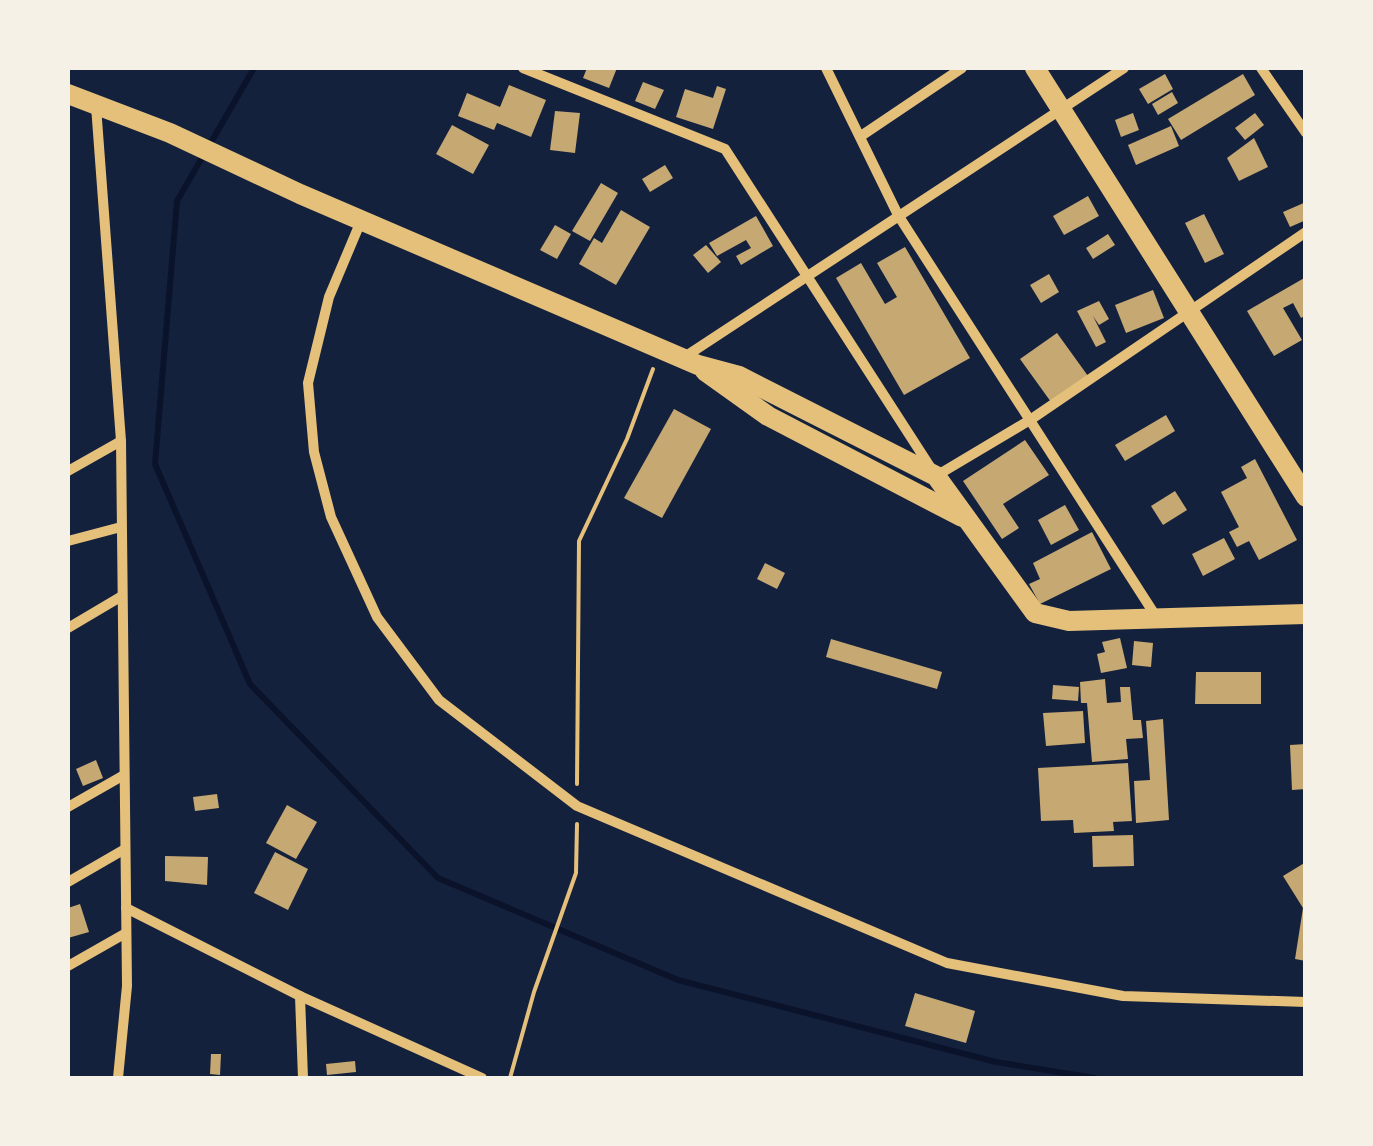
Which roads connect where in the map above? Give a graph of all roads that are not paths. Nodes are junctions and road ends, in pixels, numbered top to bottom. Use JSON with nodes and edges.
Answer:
{"nodes":[{"id":1,"x":524,"y":68,"type":"edge"},
{"id":2,"x":826,"y":68,"type":"edge"},
{"id":3,"x":962,"y":68,"type":"edge"},
{"id":4,"x":1036,"y":68,"type":"edge"},
{"id":5,"x":1124,"y":68,"type":"edge"},
{"id":6,"x":1261,"y":68,"type":"edge"},
{"id":7,"x":68,"y":94,"type":"edge"},
{"id":8,"x":96,"y":105,"type":"junction"},
{"id":9,"x":1061,"y":109,"type":"junction"},
{"id":10,"x":1306,"y":133,"type":"edge"},
{"id":11,"x":860,"y":136,"type":"junction"},
{"id":12,"x":898,"y":215,"type":"junction"},
{"id":13,"x":361,"y":220,"type":"junction"},
{"id":14,"x":1306,"y":232,"type":"edge"},
{"id":15,"x":808,"y":278,"type":"junction"},
{"id":16,"x":1190,"y":312,"type":"junction"},
{"id":17,"x":690,"y":362,"type":"junction"},
{"id":18,"x":1030,"y":420,"type":"junction"},
{"id":19,"x":120,"y":441,"type":"junction"},
{"id":20,"x":68,"y":472,"type":"edge"},
{"id":21,"x":936,"y":476,"type":"junction"},
{"id":22,"x":1306,"y":496,"type":"edge"},
{"id":23,"x":972,"y":522,"type":"junction"},
{"id":24,"x":122,"y":527,"type":"junction"},
{"id":25,"x":68,"y":541,"type":"edge"},
{"id":26,"x":122,"y":596,"type":"junction"},
{"id":27,"x":1306,"y":614,"type":"edge"},
{"id":28,"x":1158,"y":618,"type":"junction"},
{"id":29,"x":68,"y":628,"type":"edge"},
{"id":30,"x":124,"y":775,"type":"junction"},
{"id":31,"x":68,"y":808,"type":"edge"},
{"id":32,"x":126,"y":849,"type":"junction"},
{"id":33,"x":68,"y":882,"type":"edge"},
{"id":34,"x":126,"y":908,"type":"junction"},
{"id":35,"x":126,"y":933,"type":"junction"},
{"id":36,"x":68,"y":966,"type":"edge"},
{"id":37,"x":300,"y":996,"type":"junction"},
{"id":38,"x":1306,"y":1002,"type":"edge"},
{"id":39,"x":119,"y":1074,"type":"edge"},
{"id":40,"x":104,"y":1078,"type":"edge"},
{"id":41,"x":303,"y":1078,"type":"edge"},
{"id":42,"x":482,"y":1078,"type":"edge"}],
"edges":[{"from":1,"to":15,"type":"street"},
{"from":2,"to":11,"type":"street"},
{"from":3,"to":11,"type":"street"},
{"from":4,"to":9,"type":"main road"},
{"from":5,"to":9,"type":"street"},
{"from":6,"to":10,"type":"street"},
{"from":7,"to":8,"type":"main road"},
{"from":8,"to":13,"type":"main road"},
{"from":8,"to":19,"type":"street"},
{"from":9,"to":12,"type":"street"},
{"from":9,"to":16,"type":"main road"},
{"from":11,"to":12,"type":"street"},
{"from":12,"to":15,"type":"street"},
{"from":12,"to":18,"type":"street"},
{"from":13,"to":17,"type":"main road"},
{"from":13,"to":38,"type":"street"},
{"from":14,"to":16,"type":"street"},
{"from":15,"to":17,"type":"street"},
{"from":15,"to":21,"type":"street"},
{"from":16,"to":18,"type":"street"},
{"from":16,"to":22,"type":"main road"},
{"from":17,"to":21,"type":"main road"},
{"from":17,"to":23,"type":"main road"},
{"from":18,"to":21,"type":"street"},
{"from":18,"to":28,"type":"street"},
{"from":19,"to":20,"type":"street"},
{"from":19,"to":24,"type":"street"},
{"from":21,"to":23,"type":"main road"},
{"from":23,"to":28,"type":"main road"},
{"from":24,"to":25,"type":"street"},
{"from":24,"to":26,"type":"street"},
{"from":26,"to":29,"type":"street"},
{"from":26,"to":30,"type":"street"},
{"from":27,"to":28,"type":"main road"},
{"from":30,"to":31,"type":"street"},
{"from":30,"to":32,"type":"street"},
{"from":32,"to":33,"type":"street"},
{"from":32,"to":34,"type":"street"},
{"from":34,"to":35,"type":"street"},
{"from":34,"to":37,"type":"street"},
{"from":35,"to":36,"type":"street"},
{"from":35,"to":39,"type":"street"},
{"from":37,"to":41,"type":"street"},
{"from":37,"to":42,"type":"street"},
{"from":39,"to":40,"type":"street"}]}
